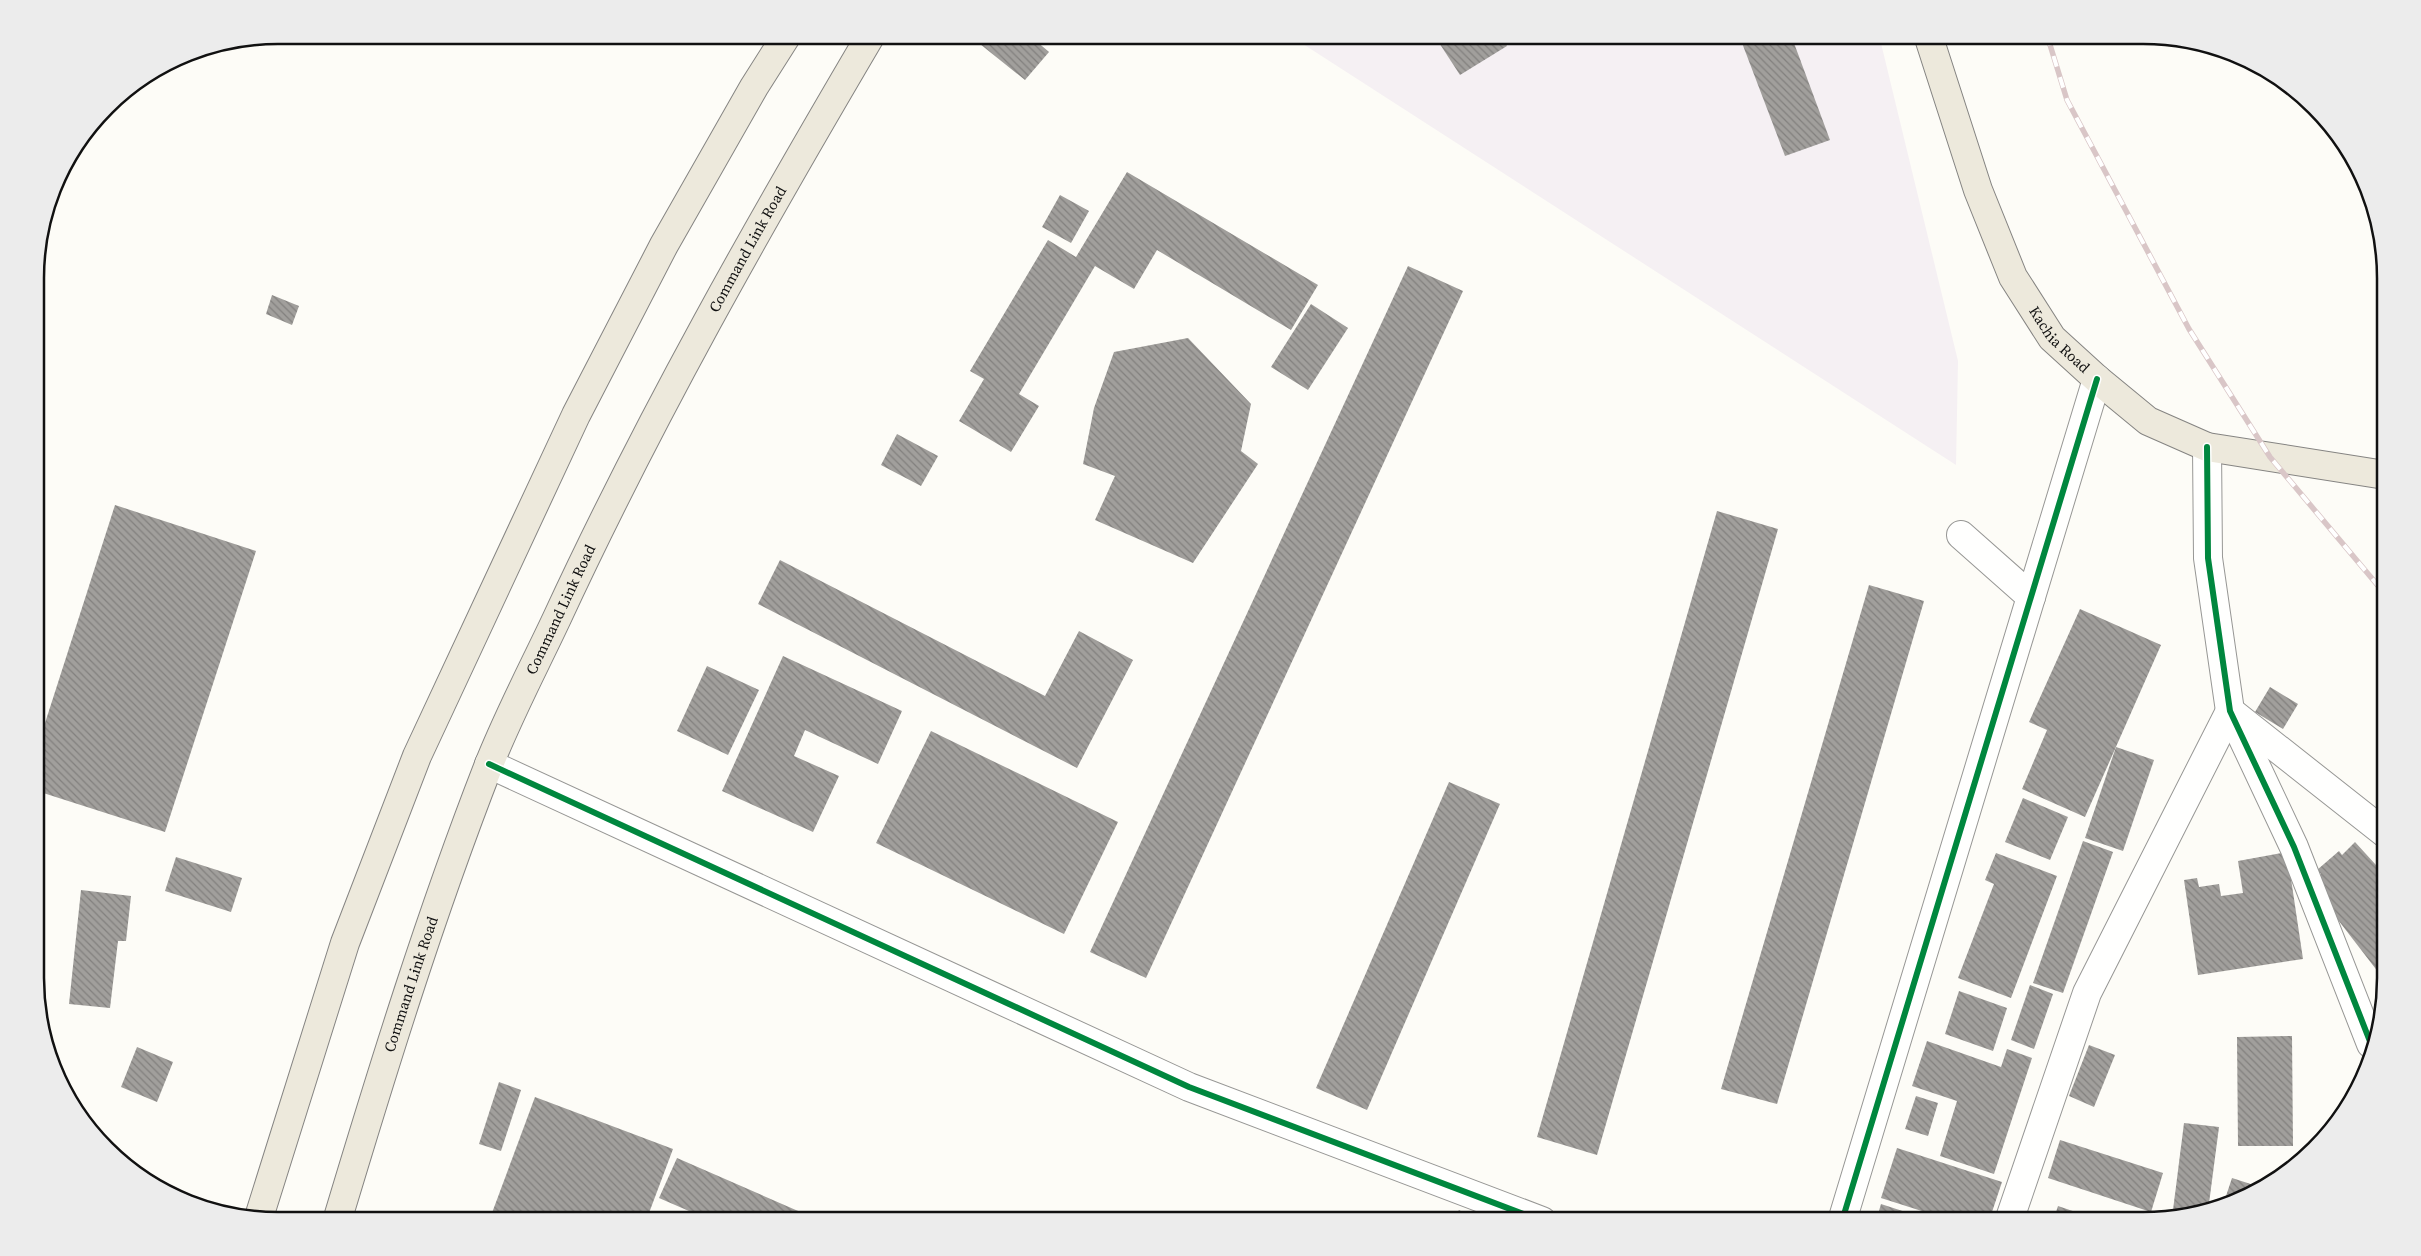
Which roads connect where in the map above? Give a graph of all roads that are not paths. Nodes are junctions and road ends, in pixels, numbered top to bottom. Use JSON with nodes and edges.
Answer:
{"nodes":[{"id":1,"x":781,"y":44,"type":"edge"},
{"id":2,"x":867,"y":44,"type":"edge"},
{"id":3,"x":1931,"y":44,"type":"edge"},
{"id":4,"x":2097,"y":379,"type":"junction"},
{"id":5,"x":2207,"y":447,"type":"junction"},
{"id":6,"x":2377,"y":474,"type":"edge"},
{"id":7,"x":1961,"y":535,"type":"dead end"},
{"id":8,"x":2031,"y":597,"type":"junction"},
{"id":9,"x":2230,"y":711,"type":"junction"},
{"id":10,"x":489,"y":764,"type":"junction"},
{"id":11,"x":2377,"y":827,"type":"edge"},
{"id":12,"x":2369,"y":1039,"type":"edge"},
{"id":13,"x":261,"y":1212,"type":"edge"},
{"id":14,"x":340,"y":1212,"type":"edge"},
{"id":15,"x":1518,"y":1212,"type":"edge"},
{"id":16,"x":1845,"y":1212,"type":"edge"},
{"id":17,"x":2012,"y":1212,"type":"edge"}],
"edges":[{"from":1,"to":13,"type":"main road"},
{"from":2,"to":10,"type":"main road","name":"Command Link Road"},
{"from":3,"to":4,"type":"main road","name":"Kachia Road"},
{"from":4,"to":5,"type":"main road","name":"Kachia Road"},
{"from":4,"to":8,"type":"street"},
{"from":5,"to":6,"type":"main road","name":"Kachia Road"},
{"from":5,"to":9,"type":"street"},
{"from":7,"to":8,"type":"street"},
{"from":8,"to":16,"type":"street"},
{"from":9,"to":11,"type":"street"},
{"from":9,"to":12,"type":"street"},
{"from":9,"to":17,"type":"street"},
{"from":10,"to":14,"type":"main road","name":"Command Link Road"},
{"from":10,"to":15,"type":"street"}]}
